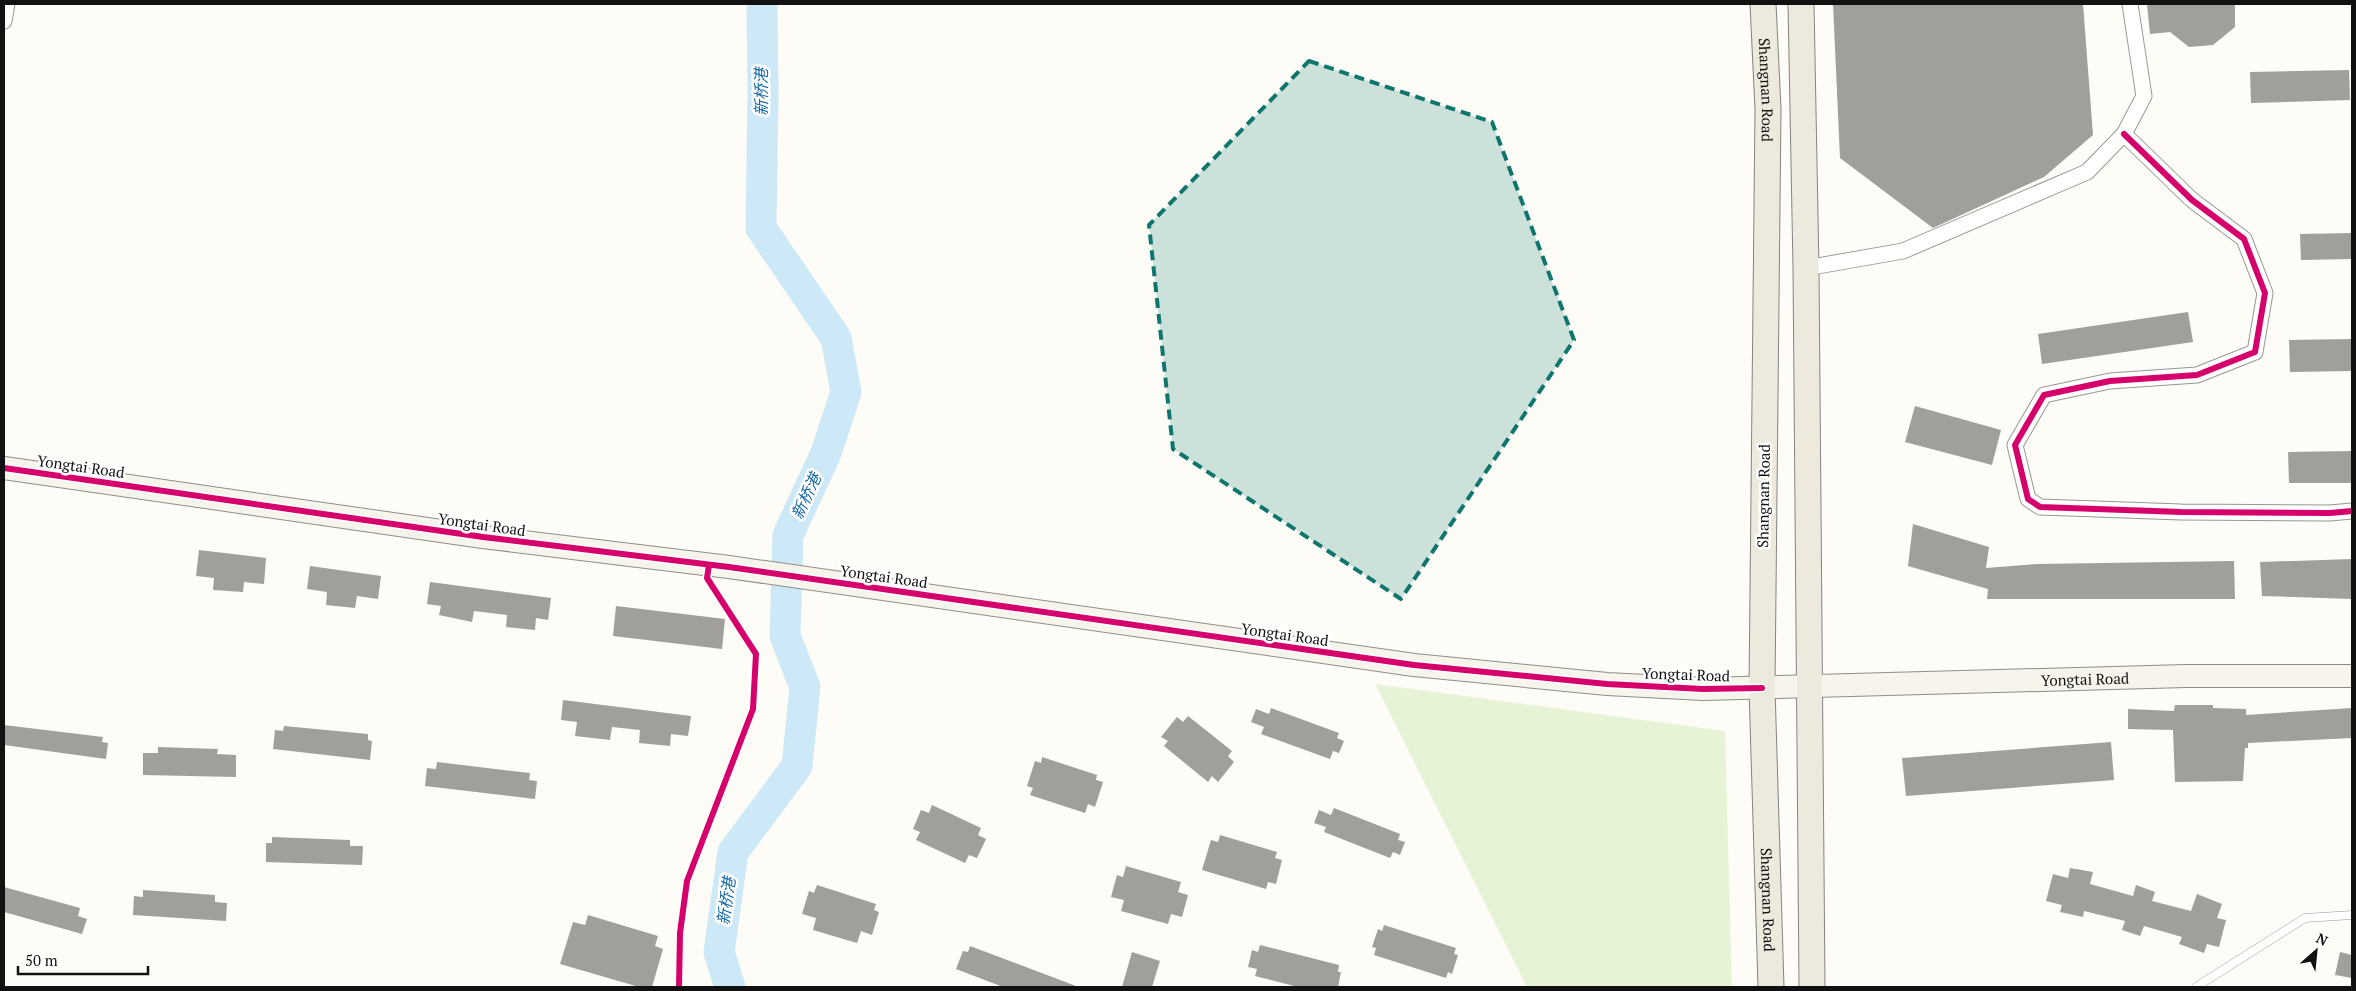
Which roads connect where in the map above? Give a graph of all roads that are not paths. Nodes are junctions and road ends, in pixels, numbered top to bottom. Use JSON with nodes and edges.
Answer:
{"nodes":[{"id":1,"x":7,"y":4,"type":"edge"},
{"id":2,"x":1763,"y":4,"type":"edge"},
{"id":3,"x":1801,"y":4,"type":"edge"},
{"id":4,"x":2130,"y":4,"type":"edge"},
{"id":5,"x":4,"y":21,"type":"edge"},
{"id":6,"x":2124,"y":134,"type":"junction"},
{"id":7,"x":1806,"y":268,"type":"junction"},
{"id":8,"x":4,"y":468,"type":"edge"},
{"id":9,"x":2352,"y":511,"type":"edge"},
{"id":10,"x":2352,"y":676,"type":"edge"},
{"id":11,"x":1810,"y":687,"type":"junction"},
{"id":12,"x":1762,"y":688,"type":"junction"},
{"id":13,"x":2352,"y":914,"type":"edge"},
{"id":14,"x":1771,"y":987,"type":"edge"},
{"id":15,"x":1812,"y":987,"type":"edge"},
{"id":16,"x":2196,"y":987,"type":"edge"}],
"edges":[{"from":1,"to":5,"type":"street"},
{"from":2,"to":12,"type":"main road","name":"Shangnan Road"},
{"from":3,"to":7,"type":"main road"},
{"from":4,"to":6,"type":"street"},
{"from":6,"to":7,"type":"street"},
{"from":6,"to":9,"type":"street"},
{"from":7,"to":11,"type":"main road"},
{"from":8,"to":12,"type":"street","name":"Yongtai Road"},
{"from":10,"to":11,"type":"street","name":"Yongtai Road"},
{"from":11,"to":12,"type":"street","name":"Yongtai Road"},
{"from":11,"to":15,"type":"main road"},
{"from":12,"to":14,"type":"main road","name":"Shangnan Road"},
{"from":13,"to":16,"type":"lane"}]}
